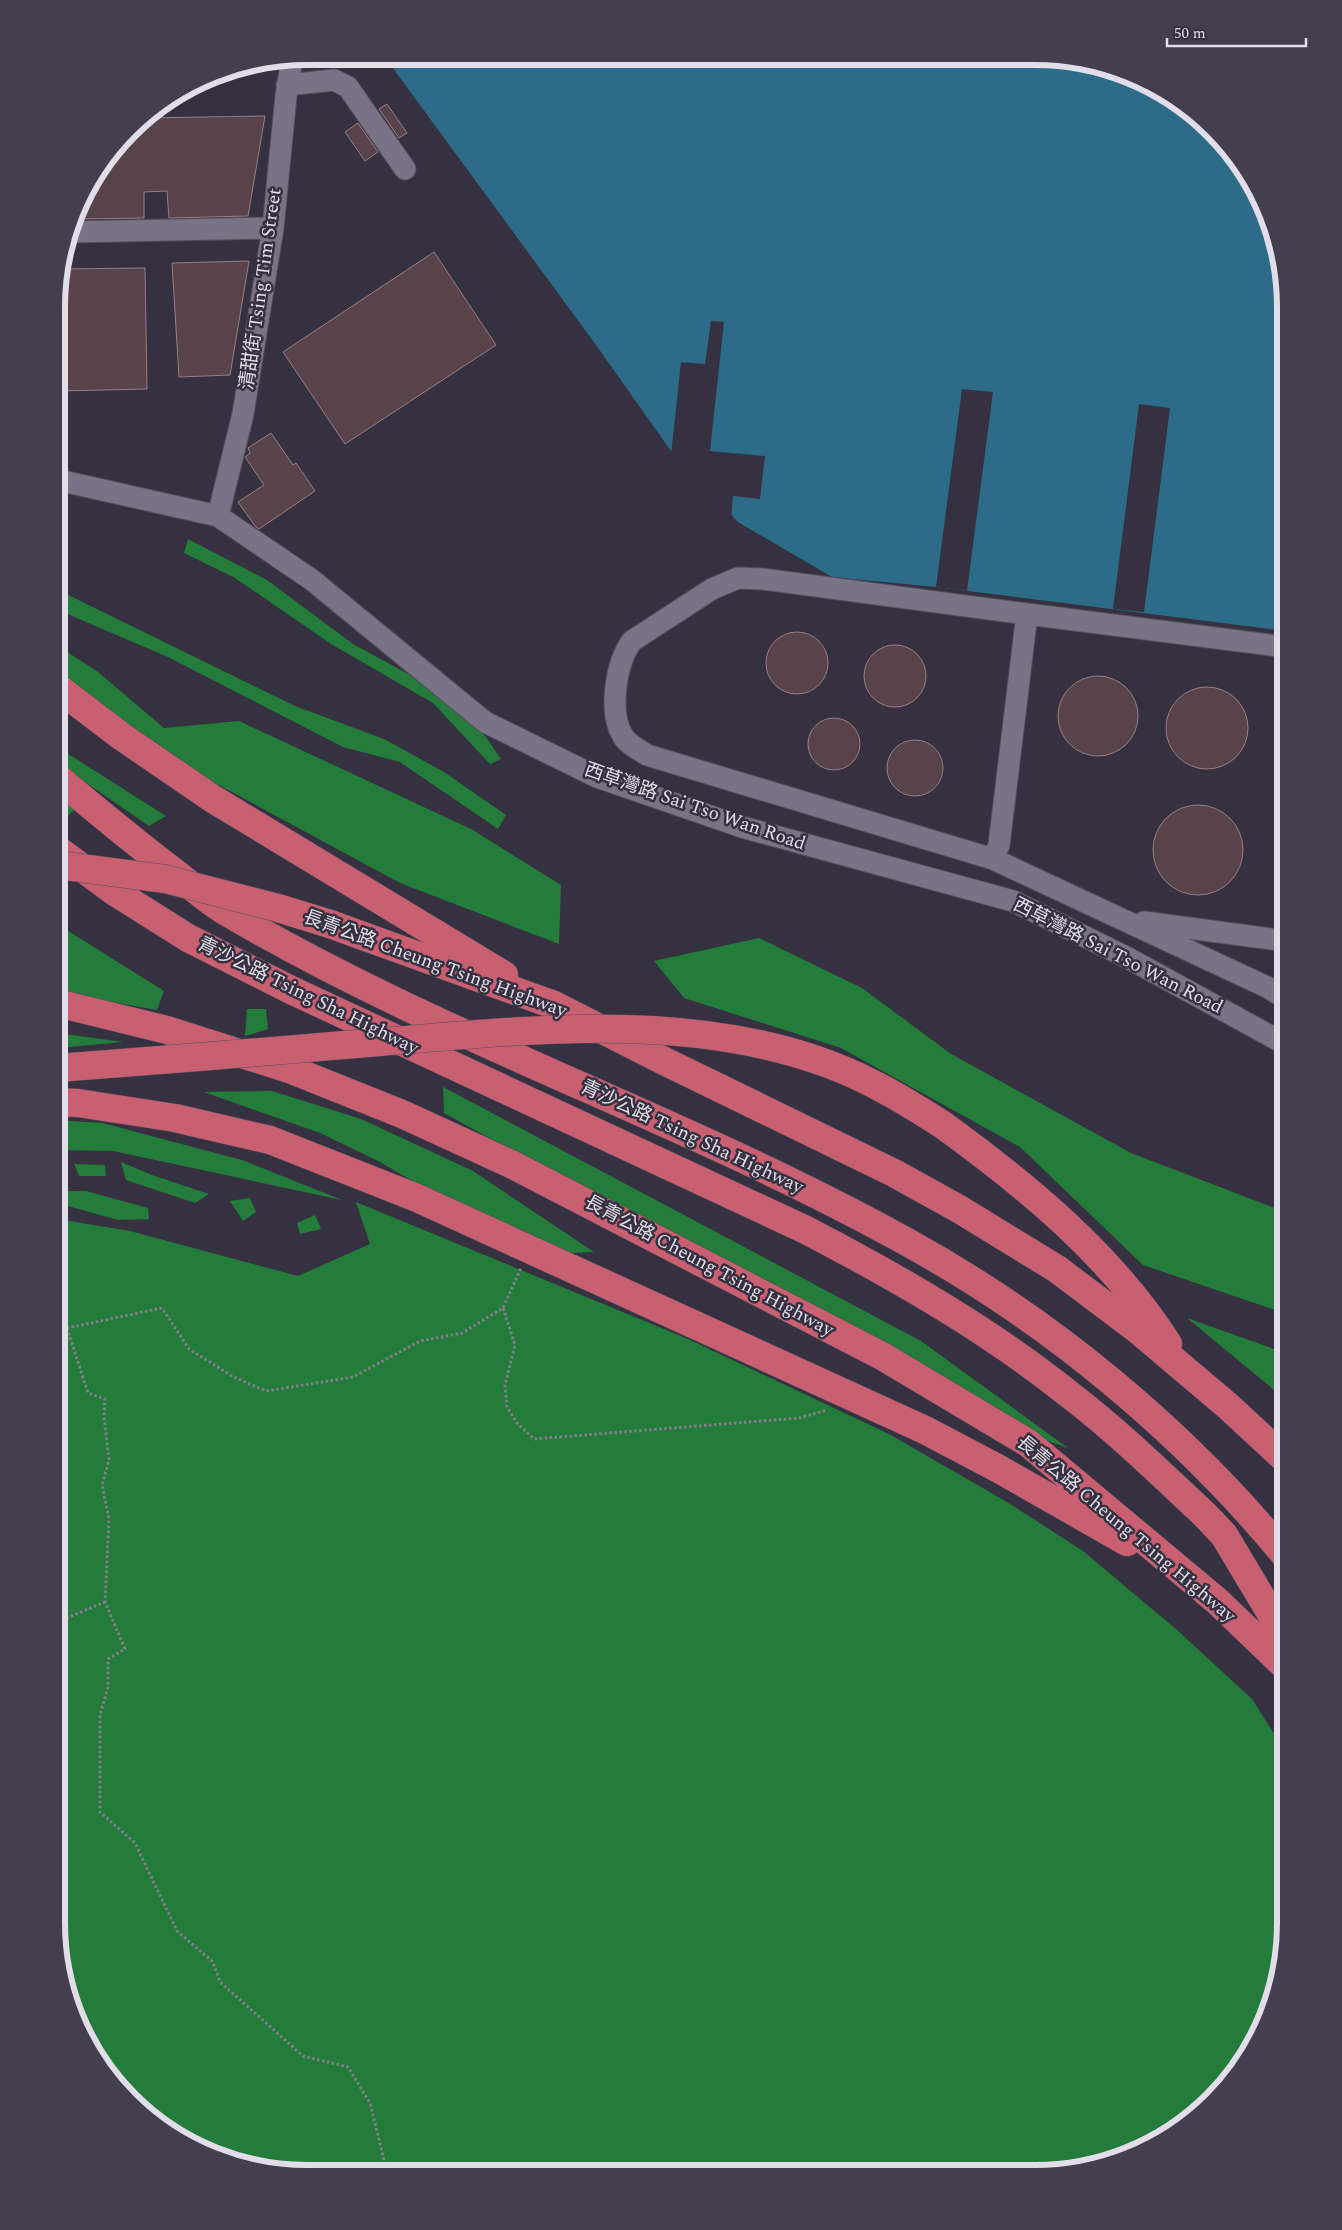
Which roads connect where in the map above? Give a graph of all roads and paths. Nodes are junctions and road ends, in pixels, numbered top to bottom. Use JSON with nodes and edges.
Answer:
{"nodes":[{"id":1,"x":291,"y":66,"type":"edge"},
{"id":2,"x":287,"y":85,"type":"junction"},
{"id":3,"x":406,"y":169,"type":"dead end"},
{"id":4,"x":273,"y":228,"type":"junction"},
{"id":5,"x":77,"y":232,"type":"edge"},
{"id":6,"x":65,"y":482,"type":"edge"},
{"id":7,"x":218,"y":516,"type":"junction"},
{"id":8,"x":1027,"y":614,"type":"junction"},
{"id":9,"x":1277,"y":646,"type":"edge"},
{"id":10,"x":65,"y":693,"type":"edge"},
{"id":11,"x":65,"y":784,"type":"edge"},
{"id":12,"x":65,"y":855,"type":"edge"},
{"id":13,"x":993,"y":859,"type":"junction"},
{"id":14,"x":65,"y":866,"type":"edge"},
{"id":15,"x":1122,"y":919,"type":"junction"},
{"id":16,"x":1277,"y":940,"type":"edge"},
{"id":17,"x":1277,"y":993,"type":"edge"},
{"id":18,"x":65,"y":1005,"type":"edge"},
{"id":19,"x":554,"y":1005,"type":"junction"},
{"id":20,"x":1277,"y":1039,"type":"edge"},
{"id":21,"x":65,"y":1067,"type":"edge"},
{"id":22,"x":65,"y":1102,"type":"edge"},
{"id":23,"x":530,"y":1248,"type":"junction"},
{"id":24,"x":503,"y":1308,"type":"junction"},
{"id":25,"x":67,"y":1328,"type":"joint"},
{"id":26,"x":1182,"y":1366,"type":"junction"},
{"id":27,"x":799,"y":1418,"type":"dead end"},
{"id":28,"x":1277,"y":1451,"type":"edge"},
{"id":29,"x":1224,"y":1535,"type":"joint"},
{"id":30,"x":1277,"y":1545,"type":"edge"},
{"id":31,"x":1193,"y":1580,"type":"junction"},
{"id":32,"x":105,"y":1602,"type":"junction"},
{"id":33,"x":65,"y":1619,"type":"edge"},
{"id":34,"x":1277,"y":1624,"type":"edge"},
{"id":35,"x":1277,"y":1659,"type":"edge"},
{"id":36,"x":385,"y":2165,"type":"edge"}],
"edges":[{"from":1,"to":2,"type":"street","name":"清甜街 Tsing Tim Street"},
{"from":2,"to":3,"type":"street"},
{"from":2,"to":4,"type":"street","name":"清甜街 Tsing Tim Street"},
{"from":4,"to":5,"type":"street"},
{"from":4,"to":7,"type":"street","name":"清甜街 Tsing Tim Street"},
{"from":6,"to":7,"type":"street","name":"西草灣路 Sai Tso Wan Road"},
{"from":7,"to":20,"type":"street","name":"西草灣路 Sai Tso Wan Road"},
{"from":8,"to":9,"type":"street"},
{"from":8,"to":13,"type":"street"},
{"from":8,"to":13,"type":"street"},
{"from":10,"to":19,"type":"highway"},
{"from":11,"to":30,"type":"highway","name":"青沙公路 Tsing Sha Highway"},
{"from":12,"to":29,"type":"highway","name":"青沙公路 Tsing Sha Highway"},
{"from":13,"to":15,"type":"street"},
{"from":14,"to":19,"type":"highway","name":"長青公路 Cheung Tsing Highway","bridge":true},
{"from":15,"to":16,"type":"street"},
{"from":15,"to":17,"type":"street"},
{"from":18,"to":31,"type":"highway","name":"長青公路 Cheung Tsing Highway"},
{"from":19,"to":26,"type":"highway","name":"長青公路 Cheung Tsing Highway","bridge":true},
{"from":21,"to":26,"type":"highway","bridge":true},
{"from":22,"to":23,"type":"highway"},
{"from":23,"to":24,"type":"path"},
{"from":23,"to":31,"type":"highway"},
{"from":24,"to":25,"type":"path"},
{"from":24,"to":27,"type":"path"},
{"from":25,"to":32,"type":"path"},
{"from":26,"to":28,"type":"highway","name":"長青公路 Cheung Tsing Highway"},
{"from":29,"to":34,"type":"highway","name":"長青公路 Cheung Tsing Highway"},
{"from":31,"to":35,"type":"highway","name":"長青公路 Cheung Tsing Highway"},
{"from":32,"to":33,"type":"path"},
{"from":32,"to":36,"type":"path"}]}
